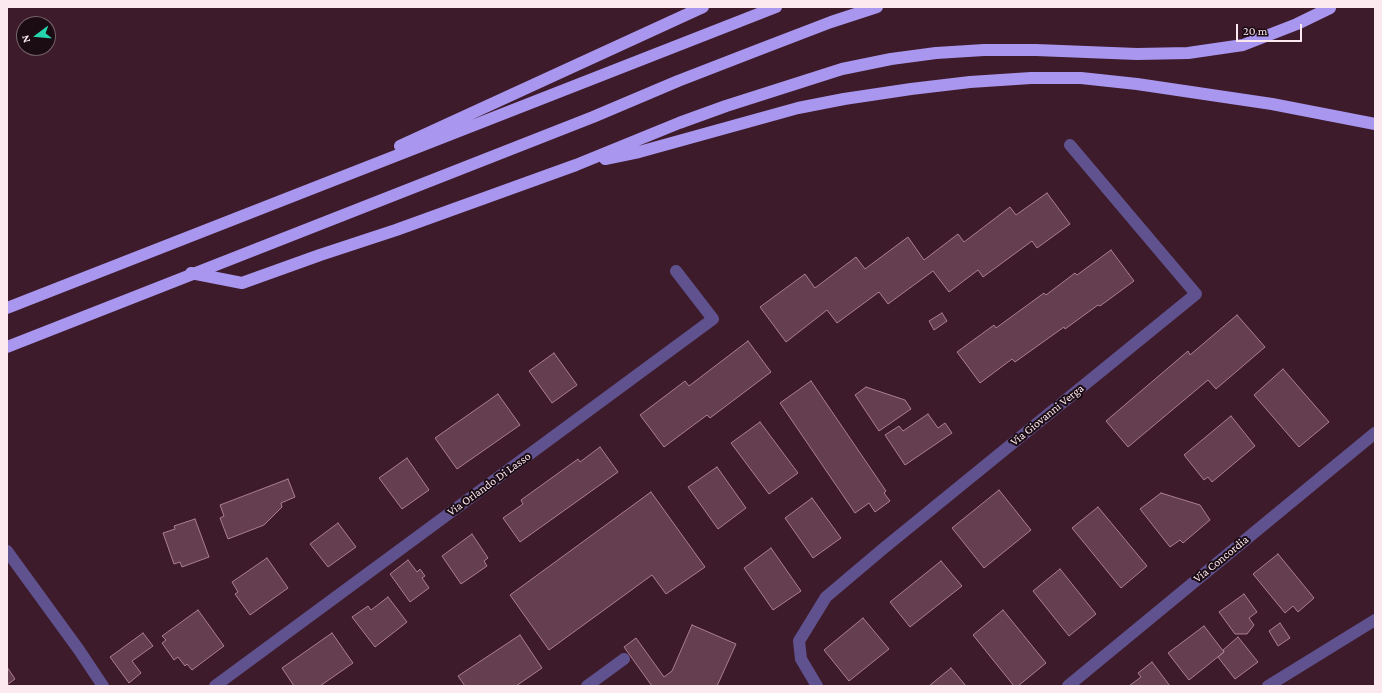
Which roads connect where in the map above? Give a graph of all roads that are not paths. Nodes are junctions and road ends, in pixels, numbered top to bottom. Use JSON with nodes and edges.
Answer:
{"nodes":[{"id":1,"x":703,"y":7,"type":"edge"},
{"id":2,"x":776,"y":7,"type":"edge"},
{"id":3,"x":877,"y":7,"type":"edge"},
{"id":4,"x":1330,"y":8,"type":"dead end"},
{"id":5,"x":1375,"y":124,"type":"edge"},
{"id":6,"x":1070,"y":145,"type":"dead end"},
{"id":7,"x":576,"y":164,"type":"junction"},
{"id":8,"x":283,"y":200,"type":"junction"},
{"id":9,"x":676,"y":271,"type":"dead end"},
{"id":10,"x":191,"y":273,"type":"junction"},
{"id":11,"x":7,"y":308,"type":"edge"},
{"id":12,"x":7,"y":347,"type":"edge"},
{"id":13,"x":1375,"y":433,"type":"edge"},
{"id":14,"x":7,"y":551,"type":"edge"},
{"id":15,"x":1375,"y":620,"type":"edge"},
{"id":16,"x":624,"y":659,"type":"dead end"},
{"id":17,"x":103,"y":686,"type":"edge"},
{"id":18,"x":215,"y":686,"type":"edge"},
{"id":19,"x":587,"y":686,"type":"edge"},
{"id":20,"x":817,"y":686,"type":"edge"},
{"id":21,"x":1068,"y":686,"type":"edge"},
{"id":22,"x":1268,"y":686,"type":"edge"}],
"edges":[{"from":1,"to":8,"type":"highway"},
{"from":2,"to":8,"type":"highway"},
{"from":3,"to":10,"type":"highway"},
{"from":4,"to":7,"type":"highway"},
{"from":5,"to":7,"type":"highway"},
{"from":6,"to":20,"type":"street","name":"Via Giovanni Verga"},
{"from":7,"to":10,"type":"highway"},
{"from":8,"to":11,"type":"highway"},
{"from":9,"to":18,"type":"street","name":"Via Orlando Di Lasso"},
{"from":10,"to":12,"type":"highway"},
{"from":13,"to":21,"type":"street","name":"Via Concordia"},
{"from":14,"to":17,"type":"street"},
{"from":15,"to":22,"type":"street"},
{"from":16,"to":19,"type":"street"}]}
